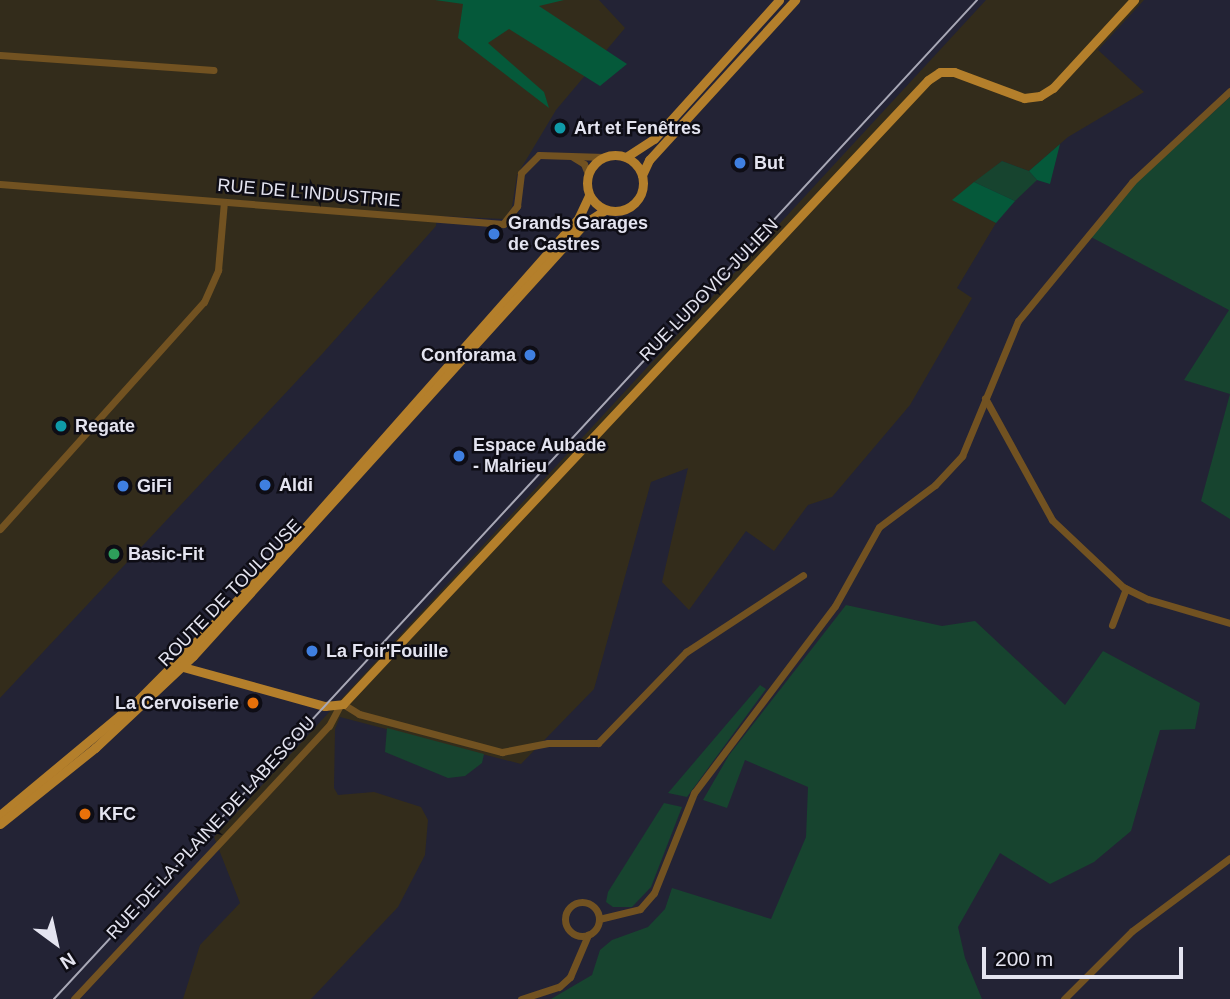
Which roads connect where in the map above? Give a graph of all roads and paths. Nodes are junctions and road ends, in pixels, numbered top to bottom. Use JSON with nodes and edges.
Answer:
{"nodes":[{"id":1,"x":779,"y":0,"type":"edge"},
{"id":2,"x":795,"y":0,"type":"edge"},
{"id":3,"x":1134,"y":0,"type":"edge"},
{"id":4,"x":0,"y":55,"type":"edge"},
{"id":5,"x":213,"y":70,"type":"dead end"},
{"id":6,"x":1230,"y":91,"type":"edge"},
{"id":7,"x":569,"y":156,"type":"junction"},
{"id":8,"x":604,"y":157,"type":"junction"},
{"id":9,"x":626,"y":157,"type":"junction"},
{"id":10,"x":588,"y":174,"type":"junction"},
{"id":11,"x":642,"y":175,"type":"junction"},
{"id":12,"x":0,"y":184,"type":"edge"},
{"id":13,"x":589,"y":196,"type":"junction"},
{"id":14,"x":224,"y":202,"type":"junction"},
{"id":15,"x":605,"y":210,"type":"junction"},
{"id":16,"x":985,"y":398,"type":"junction"},
{"id":17,"x":0,"y":528,"type":"edge"},
{"id":18,"x":803,"y":575,"type":"dead end"},
{"id":19,"x":1126,"y":589,"type":"junction"},
{"id":20,"x":1230,"y":623,"type":"edge"},
{"id":21,"x":1112,"y":625,"type":"dead end"},
{"id":22,"x":194,"y":656,"type":"junction"},
{"id":23,"x":183,"y":667,"type":"junction"},
{"id":24,"x":212,"y":675,"type":"junction"},
{"id":25,"x":341,"y":706,"type":"junction"},
{"id":26,"x":0,"y":815,"type":"edge"},
{"id":27,"x":0,"y":824,"type":"edge"},
{"id":28,"x":1230,"y":858,"type":"edge"},
{"id":29,"x":599,"y":919,"type":"junction"},
{"id":30,"x":588,"y":935,"type":"junction"},
{"id":31,"x":579,"y":936,"type":"junction"},
{"id":32,"x":582,"y":955,"type":"junction"},
{"id":33,"x":74,"y":999,"type":"edge"},
{"id":34,"x":521,"y":999,"type":"edge"},
{"id":35,"x":1064,"y":999,"type":"edge"}],
"edges":[{"from":1,"to":9,"type":"main road"},
{"from":2,"to":11,"type":"main road"},
{"from":3,"to":25,"type":"main road","name":"RUE LUDOVIC JULIEN"},
{"from":4,"to":5,"type":"street"},
{"from":6,"to":16,"type":"street"},
{"from":7,"to":8,"type":"street","name":"RUE DE L'INDUSTRIE"},
{"from":7,"to":10,"type":"street"},
{"from":7,"to":14,"type":"street","name":"RUE DE L'INDUSTRIE"},
{"from":8,"to":9,"type":"main road"},
{"from":8,"to":10,"type":"main road"},
{"from":9,"to":11,"type":"main road"},
{"from":10,"to":13,"type":"main road"},
{"from":11,"to":15,"type":"main road"},
{"from":12,"to":14,"type":"street","name":"RUE DE L'INDUSTRIE"},
{"from":13,"to":15,"type":"main road"},
{"from":13,"to":26,"type":"main road"},
{"from":14,"to":17,"type":"street"},
{"from":15,"to":22,"type":"main road","name":"ROUTE DE TOULOUSE"},
{"from":16,"to":19,"type":"street"},
{"from":16,"to":29,"type":"street"},
{"from":18,"to":25,"type":"street"},
{"from":19,"to":20,"type":"street"},
{"from":19,"to":21,"type":"street"},
{"from":22,"to":23,"type":"main road","name":"ROUTE DE TOULOUSE"},
{"from":22,"to":24,"type":"main road"},
{"from":23,"to":24,"type":"main road"},
{"from":23,"to":27,"type":"main road","name":"ROUTE DE TOULOUSE"},
{"from":24,"to":25,"type":"main road"},
{"from":25,"to":33,"type":"street","name":"RUE DE LA PLAINE DE LABESCOU"},
{"from":28,"to":35,"type":"street"},
{"from":29,"to":30,"type":"street"},
{"from":29,"to":31,"type":"street"},
{"from":30,"to":31,"type":"street"},
{"from":30,"to":32,"type":"street"},
{"from":31,"to":32,"type":"street"},
{"from":32,"to":34,"type":"street"}]}
